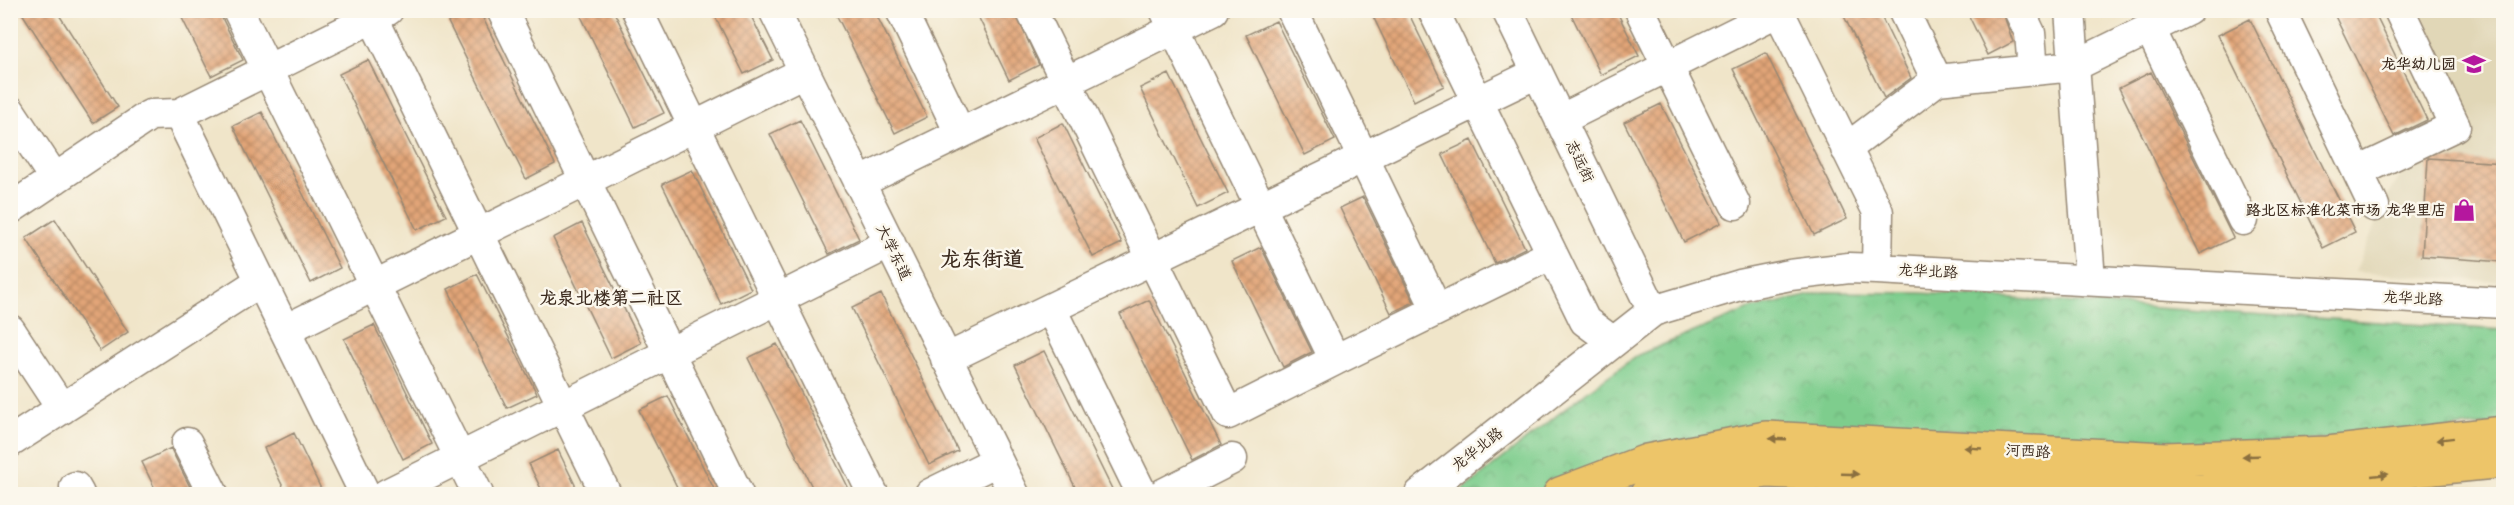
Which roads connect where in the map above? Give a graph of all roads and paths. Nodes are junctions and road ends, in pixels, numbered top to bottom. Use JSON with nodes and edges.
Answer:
{"nodes":[{"id":1,"x":238,"y":10,"type":"edge"},
{"id":2,"x":502,"y":10,"type":"edge"},
{"id":3,"x":637,"y":10,"type":"edge"},
{"id":4,"x":774,"y":10,"type":"edge"},
{"id":5,"x":901,"y":10,"type":"edge"},
{"id":6,"x":1031,"y":10,"type":"edge"},
{"id":7,"x":1213,"y":10,"type":"edge"},
{"id":8,"x":1292,"y":10,"type":"edge"},
{"id":9,"x":1433,"y":10,"type":"edge"},
{"id":10,"x":1507,"y":10,"type":"edge"},
{"id":11,"x":1640,"y":10,"type":"edge"},
{"id":12,"x":1903,"y":10,"type":"edge"},
{"id":13,"x":2019,"y":10,"type":"edge"},
{"id":14,"x":2070,"y":10,"type":"edge"},
{"id":15,"x":2188,"y":10,"type":"edge"},
{"id":16,"x":2280,"y":10,"type":"edge"},
{"id":17,"x":2399,"y":10,"type":"edge"},
{"id":18,"x":1779,"y":11,"type":"edge"},
{"id":19,"x":376,"y":13,"type":"edge"},
{"id":20,"x":1170,"y":20,"type":"edge"},
{"id":21,"x":2150,"y":29,"type":"junction"},
{"id":22,"x":2074,"y":66,"type":"junction"},
{"id":23,"x":1667,"y":67,"type":"junction"},
{"id":24,"x":267,"y":70,"type":"junction"},
{"id":25,"x":2033,"y":70,"type":"junction"},
{"id":26,"x":804,"y":72,"type":"junction"},
{"id":27,"x":1537,"y":72,"type":"junction"},
{"id":28,"x":1937,"y":80,"type":"junction"},
{"id":29,"x":1066,"y":82,"type":"junction"},
{"id":30,"x":10,"y":111,"type":"edge"},
{"id":31,"x":179,"y":114,"type":"junction"},
{"id":32,"x":1560,"y":120,"type":"junction"},
{"id":33,"x":694,"y":127,"type":"junction"},
{"id":34,"x":960,"y":133,"type":"junction"},
{"id":35,"x":1846,"y":149,"type":"junction"},
{"id":36,"x":1363,"y":157,"type":"junction"},
{"id":37,"x":2358,"y":172,"type":"junction"},
{"id":38,"x":55,"y":179,"type":"junction"},
{"id":39,"x":585,"y":181,"type":"junction"},
{"id":40,"x":859,"y":183,"type":"junction"},
{"id":41,"x":1735,"y":204,"type":"dead end"},
{"id":42,"x":2374,"y":206,"type":"dead end"},
{"id":43,"x":1261,"y":207,"type":"junction"},
{"id":44,"x":10,"y":209,"type":"edge"},
{"id":45,"x":2243,"y":220,"type":"dead end"},
{"id":46,"x":478,"y":234,"type":"junction"},
{"id":47,"x":890,"y":243,"type":"junction"},
{"id":48,"x":1552,"y":254,"type":"junction"},
{"id":49,"x":1153,"y":259,"type":"junction"},
{"id":50,"x":1877,"y":269,"type":"junction"},
{"id":51,"x":2090,"y":280,"type":"junction"},
{"id":52,"x":261,"y":281,"type":"junction"},
{"id":53,"x":374,"y":286,"type":"junction"},
{"id":54,"x":778,"y":299,"type":"junction"},
{"id":55,"x":2504,"y":303,"type":"edge"},
{"id":56,"x":1051,"y":309,"type":"junction"},
{"id":57,"x":1437,"y":310,"type":"junction"},
{"id":58,"x":1653,"y":311,"type":"junction"},
{"id":59,"x":10,"y":330,"type":"edge"},
{"id":60,"x":285,"y":330,"type":"junction"},
{"id":61,"x":1612,"y":341,"type":"junction"},
{"id":62,"x":669,"y":353,"type":"junction"},
{"id":63,"x":946,"y":359,"type":"junction"},
{"id":64,"x":1335,"y":360,"type":"junction"},
{"id":65,"x":563,"y":407,"type":"junction"},
{"id":66,"x":62,"y":409,"type":"junction"},
{"id":67,"x":2504,"y":432,"type":"edge"},
{"id":68,"x":10,"y":442,"type":"edge"},
{"id":69,"x":187,"y":443,"type":"dead end"},
{"id":70,"x":460,"y":458,"type":"junction"},
{"id":71,"x":1232,"y":459,"type":"dead end"},
{"id":72,"x":997,"y":461,"type":"junction"},
{"id":73,"x":2504,"y":461,"type":"edge"},
{"id":74,"x":213,"y":495,"type":"edge"},
{"id":75,"x":365,"y":495,"type":"edge"},
{"id":76,"x":387,"y":495,"type":"edge"},
{"id":77,"x":478,"y":495,"type":"edge"},
{"id":78,"x":606,"y":495,"type":"edge"},
{"id":79,"x":738,"y":495,"type":"edge"},
{"id":80,"x":873,"y":495,"type":"edge"},
{"id":81,"x":930,"y":495,"type":"edge"},
{"id":82,"x":1014,"y":495,"type":"edge"},
{"id":83,"x":1142,"y":495,"type":"edge"},
{"id":84,"x":1163,"y":495,"type":"edge"},
{"id":85,"x":1420,"y":495,"type":"edge"},
{"id":86,"x":1560,"y":495,"type":"edge"},
{"id":87,"x":1647,"y":495,"type":"edge"}],
"edges":[{"from":1,"to":24,"type":"street"},
{"from":2,"to":39,"type":"street"},
{"from":3,"to":33,"type":"street"},
{"from":4,"to":26,"type":"street","name":"大学东道"},
{"from":5,"to":34,"type":"street"},
{"from":6,"to":29,"type":"street"},
{"from":7,"to":20,"type":"street"},
{"from":8,"to":36,"type":"street"},
{"from":9,"to":48,"type":"street"},
{"from":10,"to":27,"type":"street","name":"志远街"},
{"from":11,"to":23,"type":"street"},
{"from":12,"to":28,"type":"street"},
{"from":13,"to":25,"type":"street"},
{"from":14,"to":22,"type":"street"},
{"from":15,"to":21,"type":"street"},
{"from":16,"to":37,"type":"street"},
{"from":17,"to":37,"type":"street"},
{"from":18,"to":23,"type":"street"},
{"from":18,"to":35,"type":"street"},
{"from":19,"to":24,"type":"street"},
{"from":19,"to":46,"type":"street"},
{"from":20,"to":29,"type":"street"},
{"from":20,"to":43,"type":"street"},
{"from":21,"to":22,"type":"street"},
{"from":21,"to":45,"type":"street"},
{"from":22,"to":25,"type":"street"},
{"from":22,"to":51,"type":"street"},
{"from":23,"to":32,"type":"street"},
{"from":23,"to":41,"type":"street"},
{"from":24,"to":31,"type":"street"},
{"from":24,"to":53,"type":"street"},
{"from":25,"to":28,"type":"street"},
{"from":26,"to":33,"type":"street"},
{"from":26,"to":40,"type":"street","name":"大学东道"},
{"from":27,"to":32,"type":"street","name":"志远街"},
{"from":27,"to":36,"type":"street"},
{"from":28,"to":35,"type":"street"},
{"from":29,"to":34,"type":"street"},
{"from":29,"to":49,"type":"street"},
{"from":30,"to":38,"type":"street"},
{"from":31,"to":38,"type":"street"},
{"from":31,"to":52,"type":"street"},
{"from":32,"to":58,"type":"street","name":"志远街"},
{"from":33,"to":39,"type":"street"},
{"from":33,"to":54,"type":"street"},
{"from":34,"to":40,"type":"street"},
{"from":35,"to":50,"type":"street"},
{"from":36,"to":43,"type":"street"},
{"from":36,"to":57,"type":"street"},
{"from":37,"to":42,"type":"street"},
{"from":38,"to":44,"type":"street"},
{"from":39,"to":46,"type":"street"},
{"from":39,"to":62,"type":"street"},
{"from":40,"to":47,"type":"street","name":"大学东道"},
{"from":43,"to":49,"type":"street"},
{"from":43,"to":64,"type":"street"},
{"from":46,"to":53,"type":"street"},
{"from":46,"to":65,"type":"street"},
{"from":47,"to":54,"type":"street"},
{"from":47,"to":63,"type":"street","name":"大学东道"},
{"from":48,"to":57,"type":"street"},
{"from":48,"to":61,"type":"street"},
{"from":49,"to":56,"type":"street"},
{"from":49,"to":64,"type":"street"},
{"from":50,"to":51,"type":"street","name":"龙华北路"},
{"from":50,"to":58,"type":"street","name":"龙华北路"},
{"from":51,"to":55,"type":"street","name":"龙华北路"},
{"from":52,"to":60,"type":"street"},
{"from":52,"to":66,"type":"street"},
{"from":53,"to":60,"type":"street"},
{"from":53,"to":70,"type":"street"},
{"from":54,"to":62,"type":"street"},
{"from":54,"to":80,"type":"street"},
{"from":56,"to":63,"type":"street"},
{"from":56,"to":83,"type":"street"},
{"from":57,"to":64,"type":"street"},
{"from":58,"to":61,"type":"street","name":"龙华北路"},
{"from":59,"to":66,"type":"street"},
{"from":60,"to":75,"type":"street"},
{"from":61,"to":85,"type":"street","name":"龙华北路"},
{"from":62,"to":65,"type":"street"},
{"from":62,"to":79,"type":"street"},
{"from":63,"to":72,"type":"street","name":"大学东道"},
{"from":65,"to":70,"type":"street"},
{"from":65,"to":78,"type":"street"},
{"from":66,"to":68,"type":"street"},
{"from":67,"to":86,"type":"main road","name":"河西路","one_way":true},
{"from":69,"to":74,"type":"street"},
{"from":70,"to":76,"type":"street"},
{"from":70,"to":77,"type":"street"},
{"from":71,"to":84,"type":"street"},
{"from":72,"to":81,"type":"street"},
{"from":72,"to":82,"type":"street","name":"大学东道"},
{"from":87,"to":73,"type":"main road","name":"河西路","one_way":true}]}
